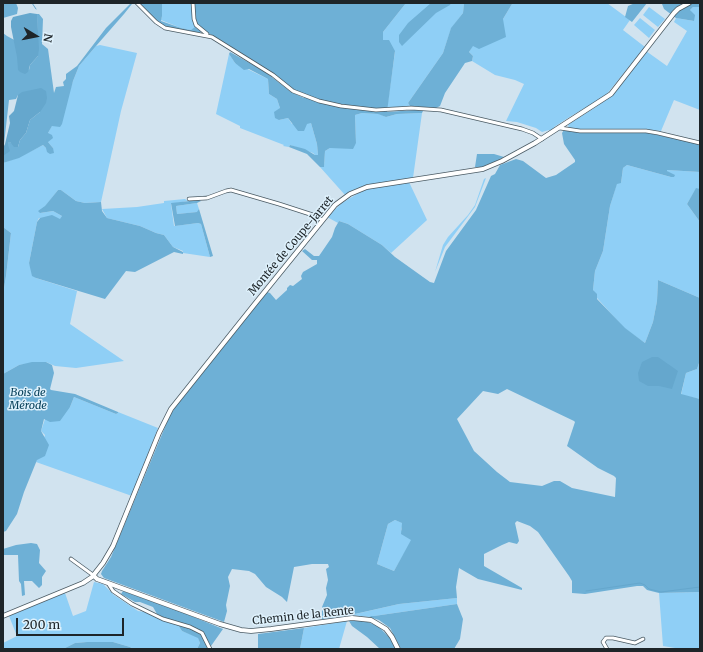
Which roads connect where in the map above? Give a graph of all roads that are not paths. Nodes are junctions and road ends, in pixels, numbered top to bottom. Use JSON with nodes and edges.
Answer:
{"nodes":[{"id":1,"x":137,"y":3,"type":"edge"},
{"id":2,"x":193,"y":3,"type":"edge"},
{"id":3,"x":689,"y":3,"type":"edge"},
{"id":4,"x":208,"y":36,"type":"junction"},
{"id":5,"x":560,"y":128,"type":"junction"},
{"id":6,"x":542,"y":139,"type":"junction"},
{"id":7,"x":700,"y":143,"type":"edge"},
{"id":8,"x":189,"y":199,"type":"dead end"},
{"id":9,"x":322,"y":220,"type":"junction"},
{"id":10,"x":71,"y":559,"type":"dead end"},
{"id":11,"x":93,"y":575,"type":"junction"},
{"id":12,"x":108,"y":583,"type":"junction"},
{"id":13,"x":3,"y":616,"type":"edge"},
{"id":14,"x":643,"y":639,"type":"dead end"},
{"id":15,"x":210,"y":649,"type":"edge"},
{"id":16,"x":398,"y":649,"type":"edge"},
{"id":17,"x":607,"y":649,"type":"edge"}],
"edges":[{"from":1,"to":4,"type":"street"},
{"from":2,"to":4,"type":"street"},
{"from":3,"to":5,"type":"main road","name":"Montée de Coupe-Jarret"},
{"from":4,"to":6,"type":"street"},
{"from":5,"to":6,"type":"main road","name":"Montée de Coupe-Jarret"},
{"from":5,"to":7,"type":"street"},
{"from":6,"to":9,"type":"main road","name":"Montée de Coupe-Jarret"},
{"from":8,"to":9,"type":"street"},
{"from":9,"to":11,"type":"main road","name":"Montée de Coupe-Jarret"},
{"from":10,"to":11,"type":"street"},
{"from":11,"to":12,"type":"main road","name":"Chemin de la Rente"},
{"from":11,"to":13,"type":"main road","name":"Montée de Coupe-Jarret"},
{"from":12,"to":15,"type":"street"},
{"from":12,"to":16,"type":"main road","name":"Chemin de la Rente"},
{"from":14,"to":17,"type":"street"}]}
